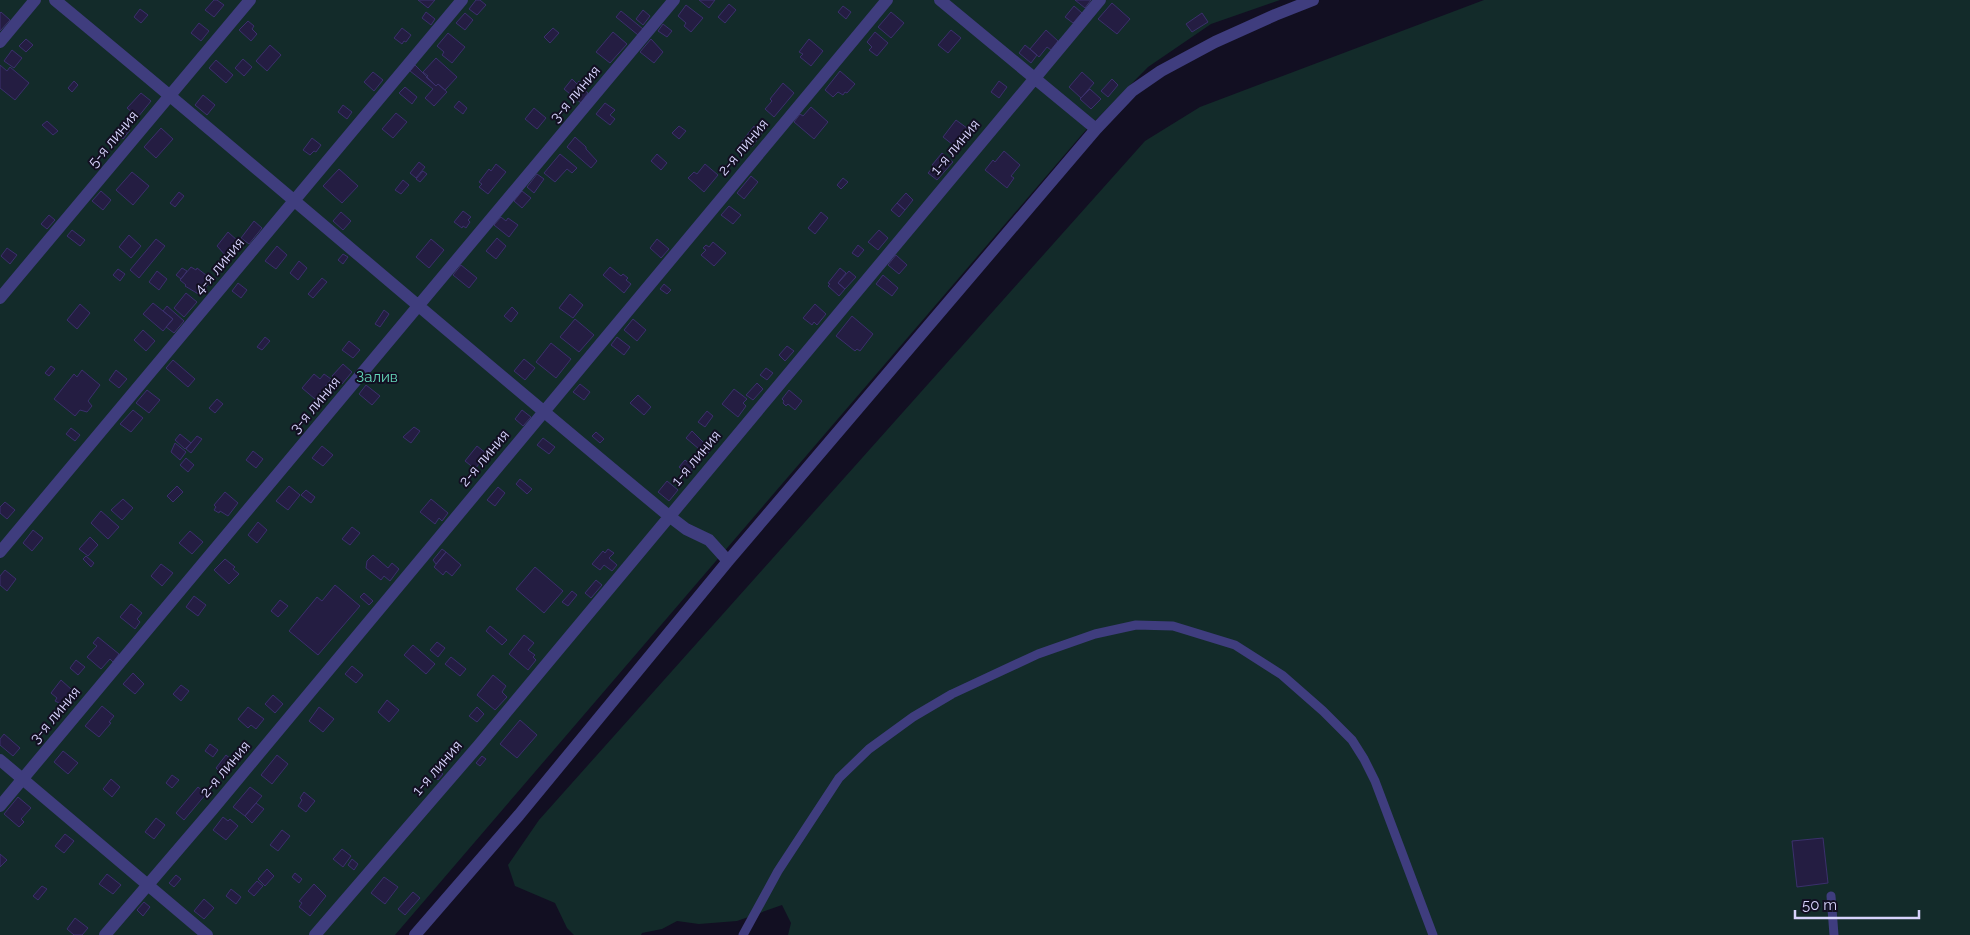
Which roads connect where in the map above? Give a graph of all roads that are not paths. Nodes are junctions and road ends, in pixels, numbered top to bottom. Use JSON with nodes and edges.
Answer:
{"nodes":[{"id":1,"x":35,"y":0,"type":"edge"},
{"id":2,"x":55,"y":0,"type":"edge"},
{"id":3,"x":250,"y":0,"type":"edge"},
{"id":4,"x":462,"y":0,"type":"edge"},
{"id":5,"x":674,"y":0,"type":"edge"},
{"id":6,"x":887,"y":0,"type":"edge"},
{"id":7,"x":940,"y":0,"type":"edge"},
{"id":8,"x":1100,"y":0,"type":"edge"},
{"id":9,"x":1314,"y":0,"type":"edge"},
{"id":10,"x":0,"y":42,"type":"edge"},
{"id":11,"x":1034,"y":78,"type":"junction"},
{"id":12,"x":171,"y":95,"type":"junction"},
{"id":13,"x":1096,"y":129,"type":"junction"},
{"id":14,"x":294,"y":200,"type":"junction"},
{"id":15,"x":0,"y":298,"type":"edge"},
{"id":16,"x":418,"y":307,"type":"junction"},
{"id":17,"x":543,"y":412,"type":"junction"},
{"id":18,"x":669,"y":516,"type":"junction"},
{"id":19,"x":0,"y":552,"type":"edge"},
{"id":20,"x":728,"y":561,"type":"junction"},
{"id":21,"x":0,"y":760,"type":"edge"},
{"id":22,"x":24,"y":779,"type":"junction"},
{"id":23,"x":0,"y":806,"type":"edge"},
{"id":24,"x":148,"y":884,"type":"junction"},
{"id":25,"x":1830,"y":896,"type":"dead end"},
{"id":26,"x":105,"y":935,"type":"edge"},
{"id":27,"x":207,"y":935,"type":"edge"},
{"id":28,"x":315,"y":935,"type":"edge"},
{"id":29,"x":415,"y":935,"type":"edge"},
{"id":30,"x":744,"y":935,"type":"edge"},
{"id":31,"x":1433,"y":935,"type":"edge"},
{"id":32,"x":1834,"y":935,"type":"edge"}],
"edges":[{"from":1,"to":10,"type":"street"},
{"from":2,"to":12,"type":"street"},
{"from":3,"to":12,"type":"street","name":"5-я линия"},
{"from":4,"to":14,"type":"street","name":"4-я линия"},
{"from":5,"to":16,"type":"street","name":"3-я линия"},
{"from":6,"to":17,"type":"street","name":"2-я линия"},
{"from":7,"to":11,"type":"street"},
{"from":8,"to":11,"type":"street","name":"1-я линия"},
{"from":9,"to":13,"type":"street"},
{"from":11,"to":13,"type":"street"},
{"from":11,"to":18,"type":"street","name":"1-я линия"},
{"from":12,"to":14,"type":"street"},
{"from":12,"to":15,"type":"street","name":"5-я линия"},
{"from":13,"to":20,"type":"street"},
{"from":14,"to":16,"type":"street"},
{"from":14,"to":19,"type":"street","name":"4-я линия"},
{"from":16,"to":17,"type":"street"},
{"from":16,"to":22,"type":"street","name":"3-я линия"},
{"from":17,"to":18,"type":"street"},
{"from":17,"to":24,"type":"street","name":"2-я линия"},
{"from":18,"to":20,"type":"street"},
{"from":18,"to":28,"type":"street","name":"1-я линия"},
{"from":20,"to":29,"type":"street"},
{"from":21,"to":22,"type":"street"},
{"from":22,"to":23,"type":"street","name":"3-я линия"},
{"from":22,"to":24,"type":"street"},
{"from":24,"to":26,"type":"street","name":"2-я линия"},
{"from":24,"to":27,"type":"street"},
{"from":25,"to":32,"type":"lane"},
{"from":30,"to":31,"type":"lane"}]}
